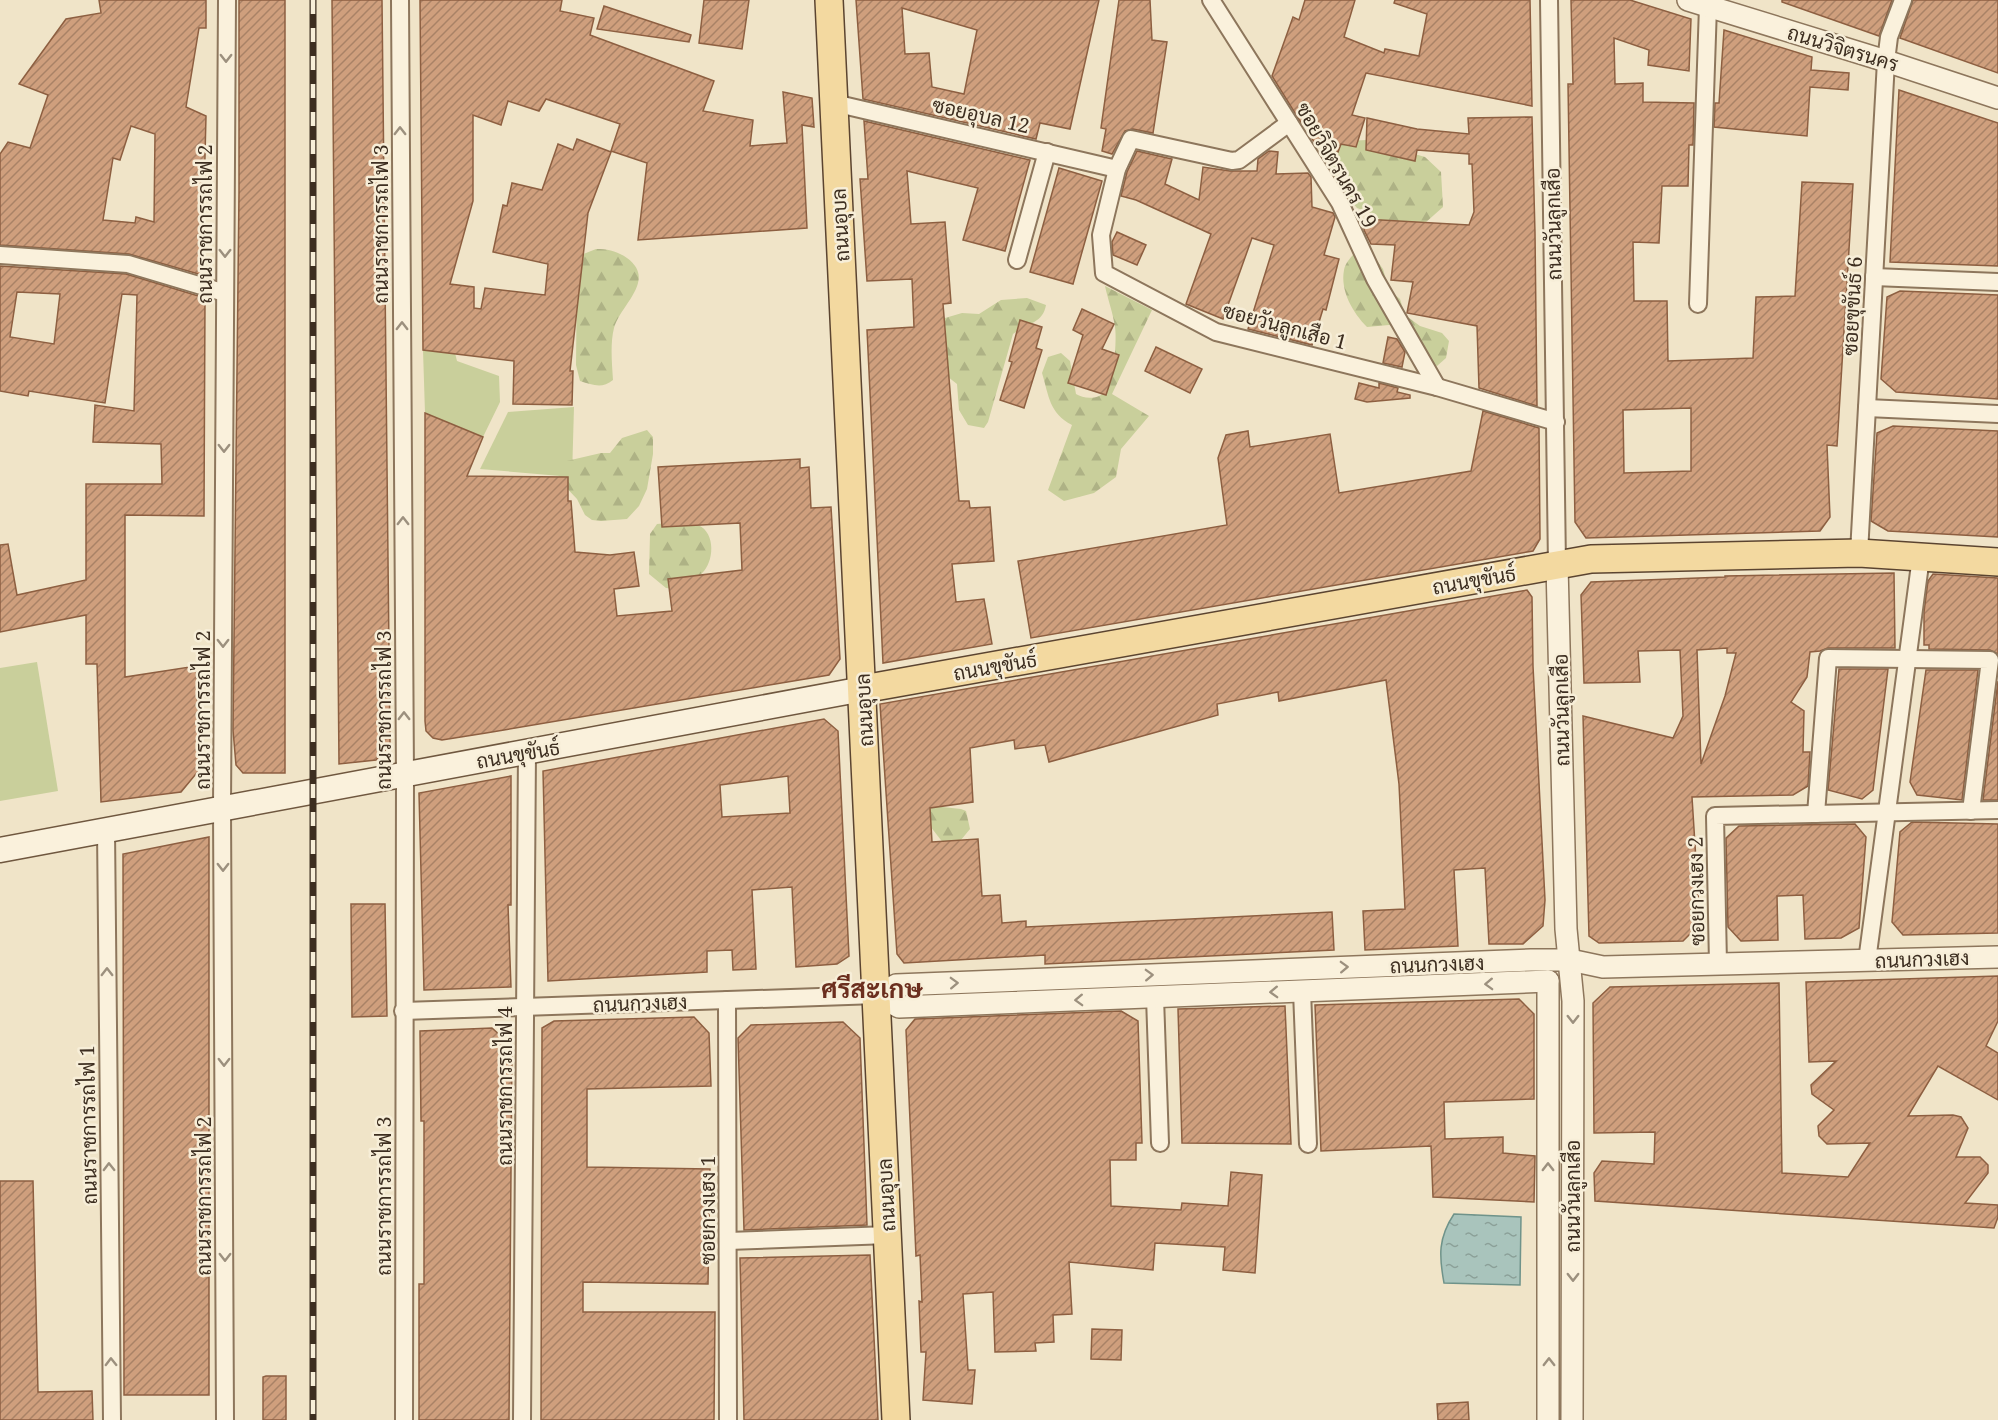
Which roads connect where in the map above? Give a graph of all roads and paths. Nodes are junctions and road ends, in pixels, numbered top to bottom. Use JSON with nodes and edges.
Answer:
{"nodes":[{"id":1,"x":227,"y":0,"type":"edge"},
{"id":2,"x":399,"y":0,"type":"edge"},
{"id":3,"x":829,"y":0,"type":"edge"},
{"id":4,"x":1211,"y":0,"type":"edge"},
{"id":5,"x":1549,"y":0,"type":"edge"},
{"id":6,"x":1688,"y":0,"type":"edge"},
{"id":7,"x":1903,"y":0,"type":"edge"},
{"id":8,"x":1708,"y":6,"type":"junction"},
{"id":9,"x":1886,"y":61,"type":"junction"},
{"id":10,"x":1998,"y":98,"type":"edge"},
{"id":11,"x":834,"y":103,"type":"junction"},
{"id":12,"x":1289,"y":123,"type":"junction"},
{"id":13,"x":1047,"y":152,"type":"junction"},
{"id":14,"x":1117,"y":169,"type":"junction"},
{"id":15,"x":0,"y":255,"type":"edge"},
{"id":16,"x":1017,"y":260,"type":"dead end"},
{"id":17,"x":1874,"y":277,"type":"junction"},
{"id":18,"x":1998,"y":282,"type":"edge"},
{"id":19,"x":225,"y":293,"type":"junction"},
{"id":20,"x":1698,"y":304,"type":"dead end"},
{"id":21,"x":1437,"y":387,"type":"junction"},
{"id":22,"x":1867,"y":408,"type":"junction"},
{"id":23,"x":1998,"y":414,"type":"edge"},
{"id":24,"x":1556,"y":422,"type":"junction"},
{"id":25,"x":1859,"y":554,"type":"junction"},
{"id":26,"x":1921,"y":557,"type":"junction"},
{"id":27,"x":1998,"y":562,"type":"edge"},
{"id":28,"x":1557,"y":565,"type":"junction"},
{"id":29,"x":1908,"y":659,"type":"junction"},
{"id":30,"x":863,"y":689,"type":"junction"},
{"id":31,"x":527,"y":752,"type":"junction"},
{"id":32,"x":405,"y":775,"type":"junction"},
{"id":33,"x":222,"y":808,"type":"junction"},
{"id":34,"x":1998,"y":810,"type":"edge"},
{"id":35,"x":1971,"y":811,"type":"junction"},
{"id":36,"x":1885,"y":813,"type":"junction"},
{"id":37,"x":1816,"y":814,"type":"junction"},
{"id":38,"x":106,"y":830,"type":"junction"},
{"id":39,"x":0,"y":850,"type":"edge"},
{"id":40,"x":1998,"y":957,"type":"edge"},
{"id":41,"x":1570,"y":960,"type":"junction"},
{"id":42,"x":1867,"y":961,"type":"junction"},
{"id":43,"x":1718,"y":964,"type":"junction"},
{"id":44,"x":1548,"y":981,"type":"junction"},
{"id":45,"x":1302,"y":991,"type":"junction"},
{"id":46,"x":877,"y":995,"type":"junction"},
{"id":47,"x":1155,"y":997,"type":"junction"},
{"id":48,"x":728,"y":1000,"type":"junction"},
{"id":49,"x":525,"y":1007,"type":"junction"},
{"id":50,"x":403,"y":1011,"type":"junction"},
{"id":51,"x":1160,"y":1143,"type":"dead end"},
{"id":52,"x":1308,"y":1144,"type":"dead end"},
{"id":53,"x":888,"y":1235,"type":"junction"},
{"id":54,"x":728,"y":1240,"type":"junction"},
{"id":55,"x":1549,"y":1391,"type":"junction"},
{"id":56,"x":1573,"y":1392,"type":"junction"},
{"id":57,"x":112,"y":1420,"type":"edge"},
{"id":58,"x":225,"y":1420,"type":"edge"},
{"id":59,"x":404,"y":1420,"type":"edge"},
{"id":60,"x":522,"y":1420,"type":"edge"},
{"id":61,"x":728,"y":1420,"type":"edge"},
{"id":62,"x":897,"y":1420,"type":"edge"},
{"id":63,"x":1548,"y":1420,"type":"edge"},
{"id":64,"x":1572,"y":1420,"type":"edge"}],
"edges":[{"from":1,"to":19,"type":"street","name":"ถนนราชการรถไฟ 2","one_way":true},
{"from":32,"to":2,"type":"street","name":"ถนนราชการรถไฟ 3","one_way":true},
{"from":3,"to":11,"type":"main road","name":"ถนนอุบล"},
{"from":4,"to":12,"type":"street","name":"ซอยวิจิตรนคร 19"},
{"from":5,"to":24,"type":"street","name":"ถนนวันลูกเสือ"},
{"from":6,"to":8,"type":"street","name":"ถนนวิจิตรนคร"},
{"from":7,"to":9,"type":"street","name":"ซอยขุขันธ์ 6"},
{"from":8,"to":9,"type":"street","name":"ถนนวิจิตรนคร"},
{"from":8,"to":20,"type":"street"},
{"from":9,"to":10,"type":"street","name":"ถนนวิจิตรนคร"},
{"from":9,"to":17,"type":"street","name":"ซอยขุขันธ์ 6"},
{"from":11,"to":13,"type":"street","name":"ซอยอุบล 12"},
{"from":11,"to":30,"type":"main road","name":"ถนนอุบล"},
{"from":12,"to":14,"type":"street","name":"ซอยวันลูกเสือ 1"},
{"from":12,"to":21,"type":"street","name":"ซอยวิจิตรนคร 19"},
{"from":13,"to":14,"type":"street","name":"ซอยอุบล 12"},
{"from":13,"to":16,"type":"street"},
{"from":14,"to":21,"type":"street","name":"ซอยวันลูกเสือ 1"},
{"from":15,"to":19,"type":"street"},
{"from":17,"to":18,"type":"street"},
{"from":17,"to":22,"type":"street","name":"ซอยขุขันธ์ 6"},
{"from":19,"to":33,"type":"street","name":"ถนนราชการรถไฟ 2","one_way":true},
{"from":21,"to":24,"type":"street","name":"ซอยวันลูกเสือ 1"},
{"from":22,"to":23,"type":"street"},
{"from":22,"to":25,"type":"street","name":"ซอยขุขันธ์ 6"},
{"from":24,"to":28,"type":"street","name":"ถนนวันลูกเสือ"},
{"from":25,"to":26,"type":"main road","name":"ถนนขุขันธ์"},
{"from":25,"to":28,"type":"main road","name":"ถนนขุขันธ์"},
{"from":26,"to":27,"type":"main road","name":"ถนนขุขันธ์"},
{"from":26,"to":29,"type":"street"},
{"from":28,"to":30,"type":"main road","name":"ถนนขุขันธ์"},
{"from":28,"to":41,"type":"street","name":"ถนนวันลูกเสือ"},
{"from":29,"to":35,"type":"street"},
{"from":29,"to":36,"type":"street"},
{"from":29,"to":37,"type":"street"},
{"from":30,"to":31,"type":"main road","name":"ถนนขุขันธ์"},
{"from":30,"to":46,"type":"main road","name":"ถนนอุบล"},
{"from":31,"to":32,"type":"main road","name":"ถนนขุขันธ์"},
{"from":31,"to":49,"type":"street","name":"ถนนราชการรถไฟ 4"},
{"from":32,"to":33,"type":"main road","name":"ถนนขุขันธ์"},
{"from":32,"to":50,"type":"street","name":"ถนนราชการรถไฟ 3"},
{"from":33,"to":38,"type":"main road","name":"ถนนขุขันธ์"},
{"from":33,"to":58,"type":"street","name":"ถนนราชการรถไฟ 2","one_way":true},
{"from":34,"to":35,"type":"street"},
{"from":35,"to":36,"type":"street"},
{"from":36,"to":37,"type":"street"},
{"from":36,"to":42,"type":"street"},
{"from":37,"to":43,"type":"street","name":"ซอยกวงเฮง 2"},
{"from":38,"to":39,"type":"main road","name":"ถนนขุขันธ์"},
{"from":57,"to":38,"type":"street","name":"ถนนราชการรถไฟ 1","one_way":true},
{"from":40,"to":42,"type":"street","name":"ถนนกวงเฮง"},
{"from":41,"to":43,"type":"street","name":"ถนนกวงเฮง"},
{"from":41,"to":44,"type":"street"},
{"from":46,"to":41,"type":"street","name":"ถนนกวงเฮง","one_way":true},
{"from":41,"to":56,"type":"street","name":"ถนนวันลูกเสือ","one_way":true},
{"from":42,"to":43,"type":"street","name":"ถนนกวงเฮง"},
{"from":44,"to":45,"type":"street","name":"ถนนกวงเฮง","one_way":true},
{"from":55,"to":44,"type":"street","name":"ถนนวันลูกเสือ","one_way":true},
{"from":45,"to":47,"type":"street","name":"ถนนกวงเฮง","one_way":true},
{"from":45,"to":52,"type":"street"},
{"from":47,"to":46,"type":"street","name":"ถนนกวงเฮง","one_way":true},
{"from":46,"to":48,"type":"street","name":"ถนนกวงเฮง"},
{"from":46,"to":53,"type":"main road","name":"ถนนอุบล"},
{"from":47,"to":51,"type":"street"},
{"from":48,"to":49,"type":"street","name":"ถนนกวงเฮง"},
{"from":48,"to":54,"type":"street","name":"ซอยกวงเฮง 1"},
{"from":49,"to":50,"type":"street","name":"ถนนกวงเฮง"},
{"from":49,"to":60,"type":"street","name":"ถนนราชการรถไฟ 4"},
{"from":50,"to":59,"type":"street","name":"ถนนราชการรถไฟ 3"},
{"from":53,"to":54,"type":"street"},
{"from":53,"to":62,"type":"main road","name":"ถนนอุบล"},
{"from":54,"to":61,"type":"street","name":"ซอยกวงเฮง 1"},
{"from":55,"to":56,"type":"street"},
{"from":55,"to":63,"type":"street","name":"ถนนวันลูกเสือ"},
{"from":56,"to":64,"type":"street","name":"ถนนวันลูกเสือ"}]}
